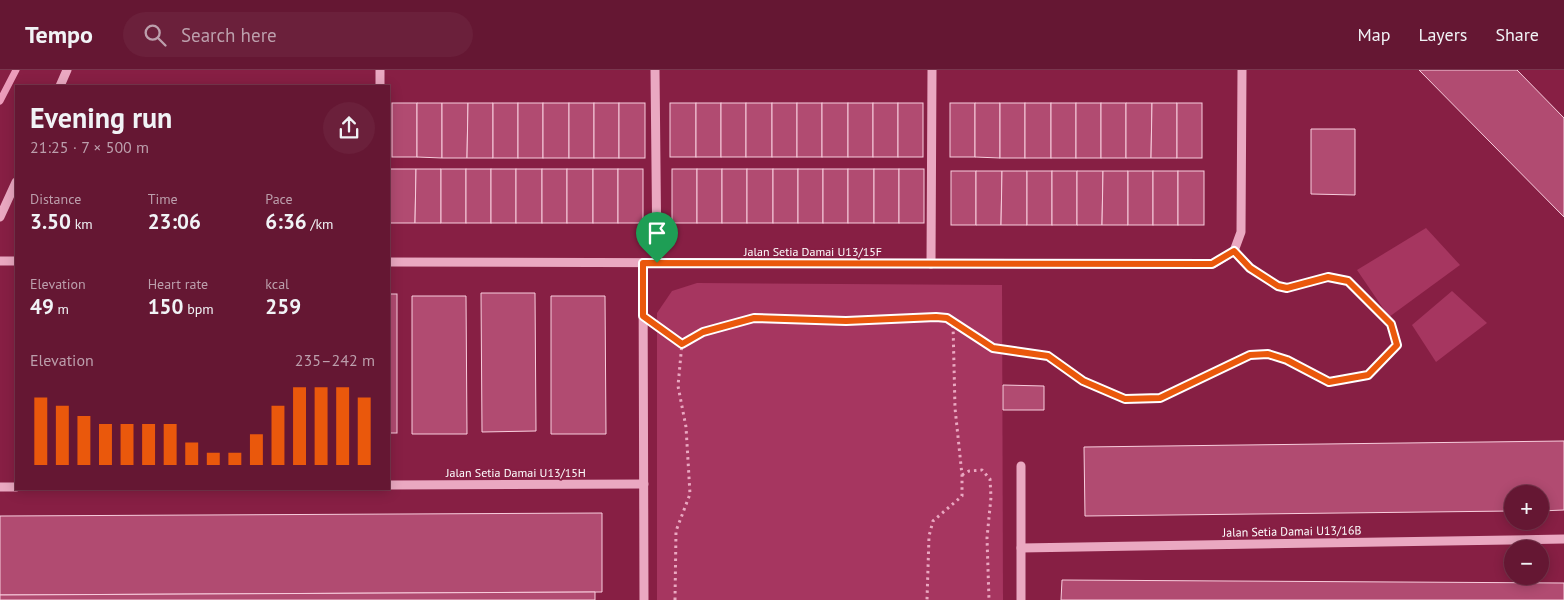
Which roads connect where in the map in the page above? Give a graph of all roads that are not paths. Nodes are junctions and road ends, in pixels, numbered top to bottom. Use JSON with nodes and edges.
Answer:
{"nodes":[{"id":1,"x":67,"y":70,"type":"edge"},
{"id":2,"x":380,"y":70,"type":"edge"},
{"id":3,"x":655,"y":70,"type":"edge"},
{"id":4,"x":932,"y":70,"type":"edge"},
{"id":5,"x":1242,"y":70,"type":"edge"},
{"id":6,"x":60,"y":85,"type":"edge"},
{"id":7,"x":380,"y":85,"type":"edge"},
{"id":8,"x":15,"y":184,"type":"edge"},
{"id":9,"x":0,"y":217,"type":"edge"},
{"id":10,"x":0,"y":261,"type":"edge"},
{"id":11,"x":15,"y":261,"type":"edge"},
{"id":12,"x":390,"y":262,"type":"edge"},
{"id":13,"x":643,"y":263,"type":"junction"},
{"id":14,"x":657,"y":263,"type":"junction"},
{"id":15,"x":931,"y":264,"type":"junction"},
{"id":16,"x":1021,"y":466,"type":"dead end"},
{"id":17,"x":644,"y":484,"type":"junction"},
{"id":18,"x":390,"y":485,"type":"edge"},
{"id":19,"x":0,"y":487,"type":"edge"},
{"id":20,"x":15,"y":487,"type":"edge"},
{"id":21,"x":1564,"y":539,"type":"edge"},
{"id":22,"x":1021,"y":548,"type":"junction"},
{"id":23,"x":644,"y":600,"type":"edge"},
{"id":24,"x":1021,"y":600,"type":"edge"}],
"edges":[{"from":1,"to":6,"type":"street"},
{"from":2,"to":7,"type":"street"},
{"from":3,"to":14,"type":"street"},
{"from":4,"to":15,"type":"street"},
{"from":5,"to":15,"type":"street","name":"Jalan Setia Damai U13/15F"},
{"from":8,"to":9,"type":"street"},
{"from":10,"to":11,"type":"street"},
{"from":12,"to":13,"type":"street","name":"Jalan Setia Damai U13/15F"},
{"from":13,"to":14,"type":"street","name":"Jalan Setia Damai U13/15F"},
{"from":13,"to":17,"type":"street"},
{"from":14,"to":15,"type":"street","name":"Jalan Setia Damai U13/15F"},
{"from":16,"to":22,"type":"street"},
{"from":17,"to":18,"type":"street","name":"Jalan Setia Damai U13/15H"},
{"from":17,"to":23,"type":"street"},
{"from":19,"to":20,"type":"street"},
{"from":21,"to":22,"type":"street","name":"Jalan Setia Damai U13/16B"},
{"from":22,"to":24,"type":"street"}]}
